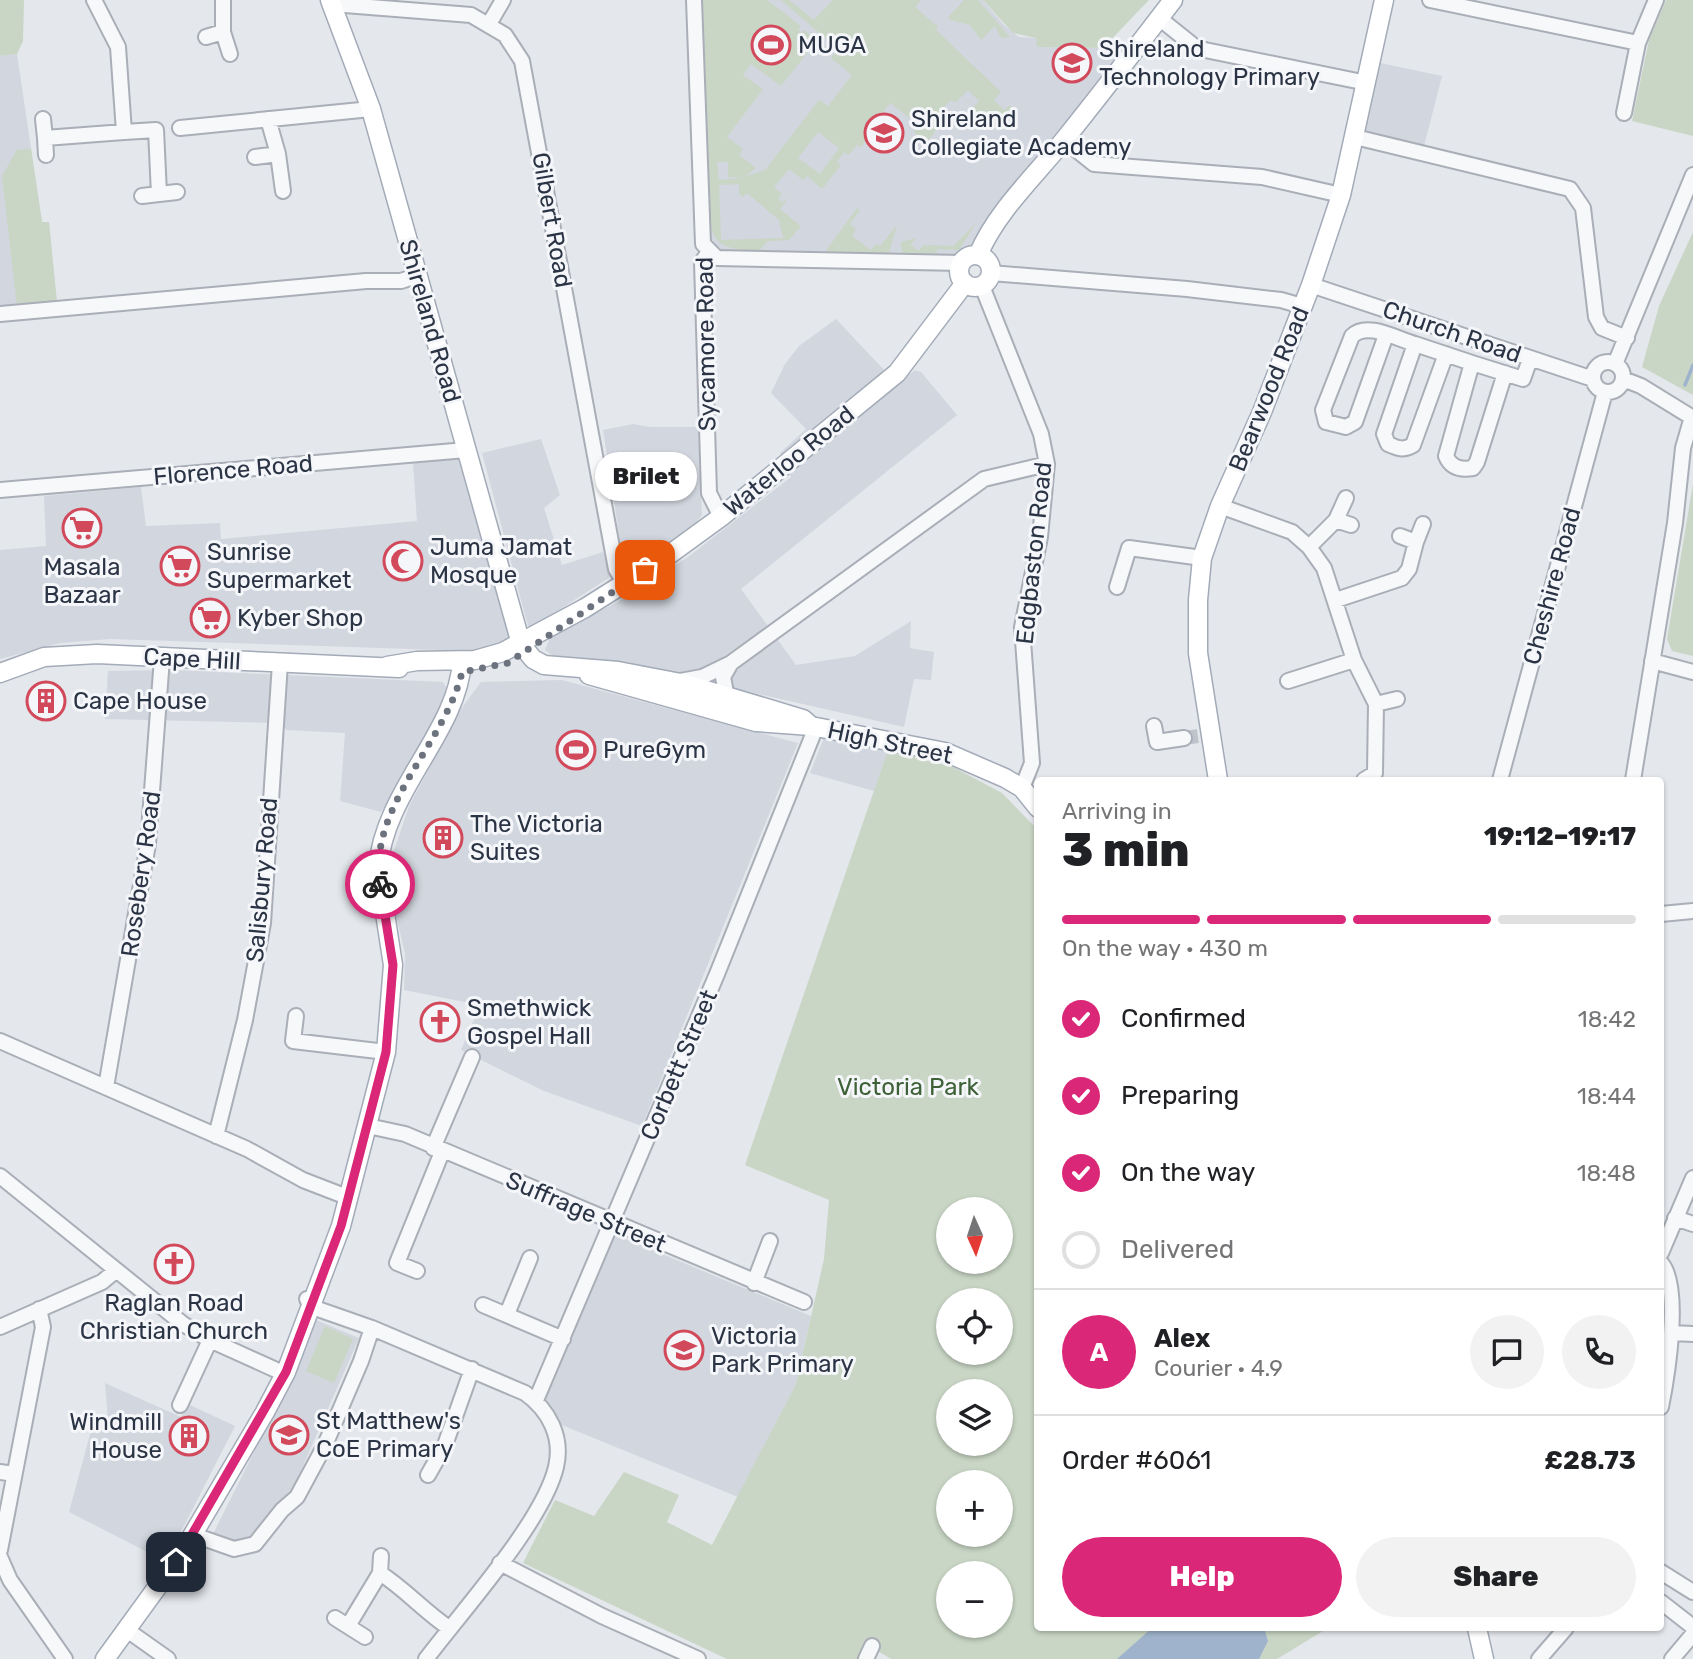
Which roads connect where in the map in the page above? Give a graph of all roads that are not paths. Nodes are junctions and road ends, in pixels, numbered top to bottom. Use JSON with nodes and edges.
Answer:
{"nodes":[{"id":1,"x":94,"y":0,"type":"edge"},
{"id":2,"x":223,"y":0,"type":"edge"},
{"id":3,"x":503,"y":0,"type":"edge"},
{"id":4,"x":694,"y":0,"type":"edge"},
{"id":5,"x":1173,"y":0,"type":"edge"},
{"id":6,"x":1384,"y":0,"type":"edge"},
{"id":7,"x":1430,"y":0,"type":"edge"},
{"id":8,"x":1656,"y":0,"type":"edge"},
{"id":9,"x":331,"y":2,"type":"edge"},
{"id":10,"x":393,"y":4,"type":"edge"},
{"id":11,"x":1158,"y":19,"type":"junction"},
{"id":12,"x":489,"y":24,"type":"junction"},
{"id":13,"x":223,"y":32,"type":"junction"},
{"id":14,"x":206,"y":37,"type":"dead end"},
{"id":15,"x":1638,"y":43,"type":"junction"},
{"id":16,"x":230,"y":54,"type":"dead end"},
{"id":17,"x":1367,"y":83,"type":"junction"},
{"id":18,"x":371,"y":109,"type":"junction"},
{"id":19,"x":1624,"y":113,"type":"dead end"},
{"id":20,"x":43,"y":119,"type":"dead end"},
{"id":21,"x":268,"y":119,"type":"junction"},
{"id":22,"x":169,"y":129,"type":"junction"},
{"id":23,"x":124,"y":132,"type":"junction"},
{"id":24,"x":45,"y":138,"type":"junction"},
{"id":25,"x":1355,"y":138,"type":"junction"},
{"id":26,"x":1064,"y":140,"type":"junction"},
{"id":27,"x":278,"y":154,"type":"junction"},
{"id":28,"x":46,"y":155,"type":"dead end"},
{"id":29,"x":255,"y":157,"type":"dead end"},
{"id":30,"x":1693,"y":175,"type":"edge"},
{"id":31,"x":283,"y":191,"type":"dead end"},
{"id":32,"x":177,"y":192,"type":"dead end"},
{"id":33,"x":159,"y":194,"type":"junction"},
{"id":34,"x":1341,"y":195,"type":"junction"},
{"id":35,"x":142,"y":196,"type":"dead end"},
{"id":36,"x":708,"y":253,"type":"junction"},
{"id":37,"x":970,"y":259,"type":"junction"},
{"id":38,"x":416,"y":276,"type":"junction"},
{"id":39,"x":979,"y":281,"type":"junction"},
{"id":40,"x":1311,"y":285,"type":"junction"},
{"id":41,"x":1302,"y":306,"type":"junction"},
{"id":42,"x":0,"y":314,"type":"edge"},
{"id":43,"x":1386,"y":335,"type":"junction"},
{"id":44,"x":1627,"y":338,"type":"junction"},
{"id":45,"x":1415,"y":344,"type":"junction"},
{"id":46,"x":1446,"y":354,"type":"junction"},
{"id":47,"x":1530,"y":359,"type":"junction"},
{"id":48,"x":1472,"y":363,"type":"junction"},
{"id":49,"x":1615,"y":364,"type":"junction"},
{"id":50,"x":1505,"y":373,"type":"junction"},
{"id":51,"x":1593,"y":379,"type":"junction"},
{"id":52,"x":1623,"y":379,"type":"junction"},
{"id":53,"x":1605,"y":392,"type":"junction"},
{"id":54,"x":1693,"y":418,"type":"edge"},
{"id":55,"x":466,"y":450,"type":"junction"},
{"id":56,"x":1047,"y":464,"type":"junction"},
{"id":57,"x":0,"y":489,"type":"edge"},
{"id":58,"x":1346,"y":498,"type":"dead end"},
{"id":59,"x":1220,"y":506,"type":"junction"},
{"id":60,"x":721,"y":517,"type":"junction"},
{"id":61,"x":1336,"y":520,"type":"junction"},
{"id":62,"x":1423,"y":524,"type":"dead end"},
{"id":63,"x":1351,"y":525,"type":"dead end"},
{"id":64,"x":1400,"y":536,"type":"dead end"},
{"id":65,"x":1416,"y":542,"type":"junction"},
{"id":66,"x":1309,"y":547,"type":"junction"},
{"id":67,"x":1202,"y":558,"type":"junction"},
{"id":68,"x":625,"y":584,"type":"junction"},
{"id":69,"x":1118,"y":587,"type":"dead end"},
{"id":70,"x":1336,"y":600,"type":"junction"},
{"id":71,"x":524,"y":648,"type":"junction"},
{"id":72,"x":162,"y":659,"type":"junction"},
{"id":73,"x":1354,"y":660,"type":"junction"},
{"id":74,"x":1652,"y":661,"type":"junction"},
{"id":75,"x":280,"y":663,"type":"junction"},
{"id":76,"x":731,"y":663,"type":"junction"},
{"id":77,"x":462,"y":666,"type":"junction"},
{"id":78,"x":577,"y":668,"type":"junction"},
{"id":79,"x":1693,"y":672,"type":"edge"},
{"id":80,"x":0,"y":673,"type":"edge"},
{"id":81,"x":1288,"y":681,"type":"dead end"},
{"id":82,"x":674,"y":682,"type":"junction"},
{"id":83,"x":1396,"y":699,"type":"dead end"},
{"id":84,"x":1376,"y":704,"type":"junction"},
{"id":85,"x":696,"y":705,"type":"junction"},
{"id":86,"x":726,"y":706,"type":"junction"},
{"id":87,"x":813,"y":726,"type":"junction"},
{"id":88,"x":1154,"y":726,"type":"dead end"},
{"id":89,"x":1198,"y":736,"type":"junction"},
{"id":90,"x":1217,"y":777,"type":"edge"},
{"id":91,"x":1369,"y":777,"type":"edge"},
{"id":92,"x":1501,"y":777,"type":"edge"},
{"id":93,"x":1633,"y":777,"type":"edge"},
{"id":94,"x":1022,"y":789,"type":"junction"},
{"id":95,"x":1034,"y":803,"type":"edge"},
{"id":96,"x":1693,"y":911,"type":"edge"},
{"id":97,"x":1664,"y":914,"type":"edge"},
{"id":98,"x":296,"y":1016,"type":"dead end"},
{"id":99,"x":0,"y":1041,"type":"edge"},
{"id":100,"x":386,"y":1052,"type":"junction"},
{"id":101,"x":472,"y":1057,"type":"dead end"},
{"id":102,"x":106,"y":1087,"type":"junction"},
{"id":103,"x":368,"y":1126,"type":"junction"},
{"id":104,"x":216,"y":1136,"type":"junction"},
{"id":105,"x":437,"y":1150,"type":"junction"},
{"id":106,"x":1,"y":1177,"type":"edge"},
{"id":107,"x":1693,"y":1178,"type":"edge"},
{"id":108,"x":347,"y":1197,"type":"junction"},
{"id":109,"x":1675,"y":1218,"type":"junction"},
{"id":110,"x":611,"y":1223,"type":"junction"},
{"id":111,"x":1693,"y":1224,"type":"edge"},
{"id":112,"x":770,"y":1241,"type":"dead end"},
{"id":113,"x":1664,"y":1246,"type":"edge"},
{"id":114,"x":530,"y":1258,"type":"dead end"},
{"id":115,"x":1664,"y":1269,"type":"edge"},
{"id":116,"x":417,"y":1271,"type":"dead end"},
{"id":117,"x":114,"y":1272,"type":"junction"},
{"id":118,"x":754,"y":1283,"type":"junction"},
{"id":119,"x":309,"y":1301,"type":"junction"},
{"id":120,"x":804,"y":1302,"type":"dead end"},
{"id":121,"x":483,"y":1305,"type":"dead end"},
{"id":122,"x":39,"y":1310,"type":"junction"},
{"id":123,"x":507,"y":1314,"type":"junction"},
{"id":124,"x":0,"y":1327,"type":"edge"},
{"id":125,"x":372,"y":1328,"type":"junction"},
{"id":126,"x":1672,"y":1333,"type":"junction"},
{"id":127,"x":1693,"y":1334,"type":"edge"},
{"id":128,"x":563,"y":1339,"type":"junction"},
{"id":129,"x":210,"y":1340,"type":"junction"},
{"id":130,"x":472,"y":1369,"type":"junction"},
{"id":131,"x":280,"y":1371,"type":"junction"},
{"id":132,"x":1664,"y":1387,"type":"edge"},
{"id":133,"x":536,"y":1401,"type":"junction"},
{"id":134,"x":180,"y":1405,"type":"dead end"},
{"id":135,"x":7,"y":1473,"type":"edge"},
{"id":136,"x":428,"y":1475,"type":"dead end"},
{"id":137,"x":194,"y":1535,"type":"junction"},
{"id":138,"x":0,"y":1550,"type":"edge"},
{"id":139,"x":381,"y":1556,"type":"dead end"},
{"id":140,"x":0,"y":1557,"type":"edge"},
{"id":141,"x":500,"y":1563,"type":"junction"},
{"id":142,"x":380,"y":1573,"type":"junction"},
{"id":143,"x":1664,"y":1574,"type":"edge"},
{"id":144,"x":1693,"y":1592,"type":"edge"},
{"id":145,"x":1664,"y":1604,"type":"edge"},
{"id":146,"x":1693,"y":1627,"type":"edge"},
{"id":147,"x":449,"y":1628,"type":"junction"},
{"id":148,"x":127,"y":1630,"type":"junction"},
{"id":149,"x":1478,"y":1631,"type":"edge"},
{"id":150,"x":1563,"y":1631,"type":"edge"},
{"id":151,"x":1693,"y":1634,"type":"edge"},
{"id":152,"x":365,"y":1637,"type":"dead end"},
{"id":153,"x":65,"y":1659,"type":"edge"},
{"id":154,"x":106,"y":1659,"type":"edge"},
{"id":155,"x":168,"y":1659,"type":"edge"},
{"id":156,"x":426,"y":1659,"type":"edge"},
{"id":157,"x":698,"y":1659,"type":"edge"},
{"id":158,"x":1484,"y":1659,"type":"edge"},
{"id":159,"x":1539,"y":1659,"type":"edge"},
{"id":160,"x":1672,"y":1659,"type":"edge"}],
"edges":[{"from":1,"to":23,"type":"street"},
{"from":2,"to":13,"type":"street"},
{"from":3,"to":12,"type":"street"},
{"from":4,"to":36,"type":"street","name":"Sycamore Road"},
{"from":5,"to":11,"type":"main road"},
{"from":6,"to":17,"type":"main road","name":"Bearwood Road"},
{"from":7,"to":15,"type":"street"},
{"from":8,"to":15,"type":"street"},
{"from":9,"to":10,"type":"street","name":"Gilbert Road"},
{"from":9,"to":18,"type":"main road","name":"Shireland Road"},
{"from":10,"to":12,"type":"street","name":"Gilbert Road"},
{"from":11,"to":17,"type":"street"},
{"from":11,"to":26,"type":"main road"},
{"from":12,"to":68,"type":"street","name":"Gilbert Road"},
{"from":13,"to":14,"type":"street"},
{"from":13,"to":16,"type":"street"},
{"from":15,"to":19,"type":"street"},
{"from":17,"to":25,"type":"main road","name":"Bearwood Road"},
{"from":18,"to":21,"type":"street"},
{"from":18,"to":38,"type":"main road","name":"Shireland Road"},
{"from":20,"to":24,"type":"street"},
{"from":21,"to":22,"type":"street"},
{"from":21,"to":27,"type":"street"},
{"from":22,"to":23,"type":"street"},
{"from":22,"to":33,"type":"street"},
{"from":23,"to":24,"type":"street"},
{"from":24,"to":28,"type":"street"},
{"from":25,"to":34,"type":"main road","name":"Bearwood Road"},
{"from":25,"to":44,"type":"street"},
{"from":26,"to":34,"type":"street"},
{"from":26,"to":37,"type":"main road"},
{"from":27,"to":29,"type":"street"},
{"from":27,"to":31,"type":"street"},
{"from":30,"to":44,"type":"street"},
{"from":32,"to":33,"type":"street"},
{"from":33,"to":35,"type":"street"},
{"from":34,"to":40,"type":"main road","name":"Bearwood Road"},
{"from":36,"to":37,"type":"street"},
{"from":36,"to":60,"type":"street","name":"Sycamore Road"},
{"from":37,"to":39,"type":"main road"},
{"from":37,"to":39,"type":"main road"},
{"from":38,"to":42,"type":"street"},
{"from":38,"to":55,"type":"main road","name":"Shireland Road"},
{"from":39,"to":41,"type":"street"},
{"from":39,"to":56,"type":"street","name":"Edgbaston Road"},
{"from":39,"to":60,"type":"main road","name":"Waterloo Road"},
{"from":40,"to":41,"type":"main road","name":"Bearwood Road"},
{"from":40,"to":47,"type":"street","name":"Church Road"},
{"from":41,"to":59,"type":"main road","name":"Bearwood Road"},
{"from":43,"to":43,"type":"street"},
{"from":43,"to":45,"type":"street"},
{"from":44,"to":49,"type":"street"},
{"from":45,"to":46,"type":"street"},
{"from":45,"to":46,"type":"street"},
{"from":46,"to":48,"type":"street"},
{"from":47,"to":50,"type":"street"},
{"from":47,"to":51,"type":"street","name":"Church Road"},
{"from":48,"to":50,"type":"street"},
{"from":48,"to":50,"type":"street"},
{"from":49,"to":51,"type":"street"},
{"from":49,"to":52,"type":"street"},
{"from":51,"to":53,"type":"street"},
{"from":52,"to":53,"type":"street"},
{"from":52,"to":54,"type":"street"},
{"from":53,"to":92,"type":"street","name":"Cheshire Road"},
{"from":54,"to":74,"type":"street"},
{"from":55,"to":57,"type":"street","name":"Florence Road"},
{"from":55,"to":71,"type":"main road","name":"Shireland Road"},
{"from":56,"to":76,"type":"street"},
{"from":56,"to":94,"type":"street","name":"Edgbaston Road"},
{"from":58,"to":61,"type":"street"},
{"from":59,"to":66,"type":"street"},
{"from":59,"to":67,"type":"main road","name":"Bearwood Road"},
{"from":60,"to":68,"type":"main road","name":"Waterloo Road"},
{"from":61,"to":63,"type":"street"},
{"from":61,"to":66,"type":"street"},
{"from":62,"to":65,"type":"street"},
{"from":64,"to":65,"type":"street"},
{"from":65,"to":70,"type":"street"},
{"from":66,"to":70,"type":"street"},
{"from":67,"to":69,"type":"street"},
{"from":67,"to":89,"type":"main road","name":"Bearwood Road"},
{"from":68,"to":71,"type":"main road","name":"Waterloo Road"},
{"from":70,"to":73,"type":"street"},
{"from":71,"to":77,"type":"main road","name":"Cape Hill"},
{"from":71,"to":78,"type":"main road"},
{"from":72,"to":75,"type":"main road","name":"Cape Hill"},
{"from":72,"to":80,"type":"main road","name":"Cape Hill"},
{"from":72,"to":102,"type":"street","name":"Rosebery Road"},
{"from":73,"to":81,"type":"street"},
{"from":73,"to":84,"type":"street"},
{"from":74,"to":79,"type":"street"},
{"from":74,"to":93,"type":"street"},
{"from":75,"to":77,"type":"main road","name":"Cape Hill"},
{"from":75,"to":104,"type":"street","name":"Salisbury Road"},
{"from":76,"to":82,"type":"street"},
{"from":76,"to":86,"type":"street"},
{"from":77,"to":100,"type":"main road"},
{"from":78,"to":82,"type":"main road"},
{"from":78,"to":85,"type":"main road"},
{"from":82,"to":85,"type":"main road"},
{"from":82,"to":86,"type":"main road"},
{"from":83,"to":84,"type":"street"},
{"from":84,"to":91,"type":"street"},
{"from":85,"to":86,"type":"main road"},
{"from":86,"to":87,"type":"main road","name":"High Street"},
{"from":87,"to":94,"type":"main road","name":"High Street"},
{"from":87,"to":110,"type":"street","name":"Corbett Street"},
{"from":88,"to":89,"type":"street"},
{"from":89,"to":90,"type":"main road","name":"Bearwood Road"},
{"from":94,"to":95,"type":"main road","name":"High Street"},
{"from":96,"to":97,"type":"street"},
{"from":98,"to":100,"type":"street"},
{"from":99,"to":102,"type":"street"},
{"from":100,"to":103,"type":"main road"},
{"from":101,"to":105,"type":"street"},
{"from":102,"to":104,"type":"street"},
{"from":103,"to":105,"type":"street","name":"Suffrage Street"},
{"from":103,"to":108,"type":"main road"},
{"from":104,"to":108,"type":"street"},
{"from":105,"to":110,"type":"street","name":"Suffrage Street"},
{"from":105,"to":116,"type":"street"},
{"from":106,"to":117,"type":"street"},
{"from":107,"to":109,"type":"street"},
{"from":108,"to":119,"type":"main road"},
{"from":109,"to":111,"type":"street"},
{"from":109,"to":113,"type":"street"},
{"from":110,"to":118,"type":"street","name":"Suffrage Street"},
{"from":110,"to":128,"type":"street","name":"Corbett Street"},
{"from":112,"to":118,"type":"street"},
{"from":114,"to":123,"type":"street"},
{"from":115,"to":126,"type":"street"},
{"from":117,"to":122,"type":"street"},
{"from":117,"to":129,"type":"street"},
{"from":118,"to":120,"type":"street","name":"Suffrage Street"},
{"from":119,"to":125,"type":"street"},
{"from":119,"to":131,"type":"main road"},
{"from":119,"to":131,"type":"main road"},
{"from":121,"to":123,"type":"street"},
{"from":122,"to":124,"type":"street"},
{"from":122,"to":135,"type":"street"},
{"from":123,"to":128,"type":"street"},
{"from":125,"to":130,"type":"street"},
{"from":125,"to":137,"type":"street"},
{"from":126,"to":127,"type":"street"},
{"from":126,"to":132,"type":"street"},
{"from":128,"to":133,"type":"street","name":"Corbett Street"},
{"from":129,"to":131,"type":"street"},
{"from":129,"to":134,"type":"street"},
{"from":130,"to":133,"type":"street"},
{"from":130,"to":136,"type":"street"},
{"from":131,"to":137,"type":"main road"},
{"from":133,"to":141,"type":"street"},
{"from":135,"to":138,"type":"street"},
{"from":137,"to":148,"type":"main road"},
{"from":139,"to":142,"type":"street"},
{"from":140,"to":153,"type":"street"},
{"from":141,"to":147,"type":"street"},
{"from":141,"to":157,"type":"street"},
{"from":142,"to":147,"type":"street"},
{"from":142,"to":152,"type":"street"},
{"from":143,"to":144,"type":"street"},
{"from":145,"to":146,"type":"street"},
{"from":147,"to":156,"type":"street"},
{"from":148,"to":154,"type":"main road"},
{"from":148,"to":155,"type":"street"},
{"from":149,"to":158,"type":"main road"},
{"from":150,"to":159,"type":"street"},
{"from":151,"to":160,"type":"street"}]}
